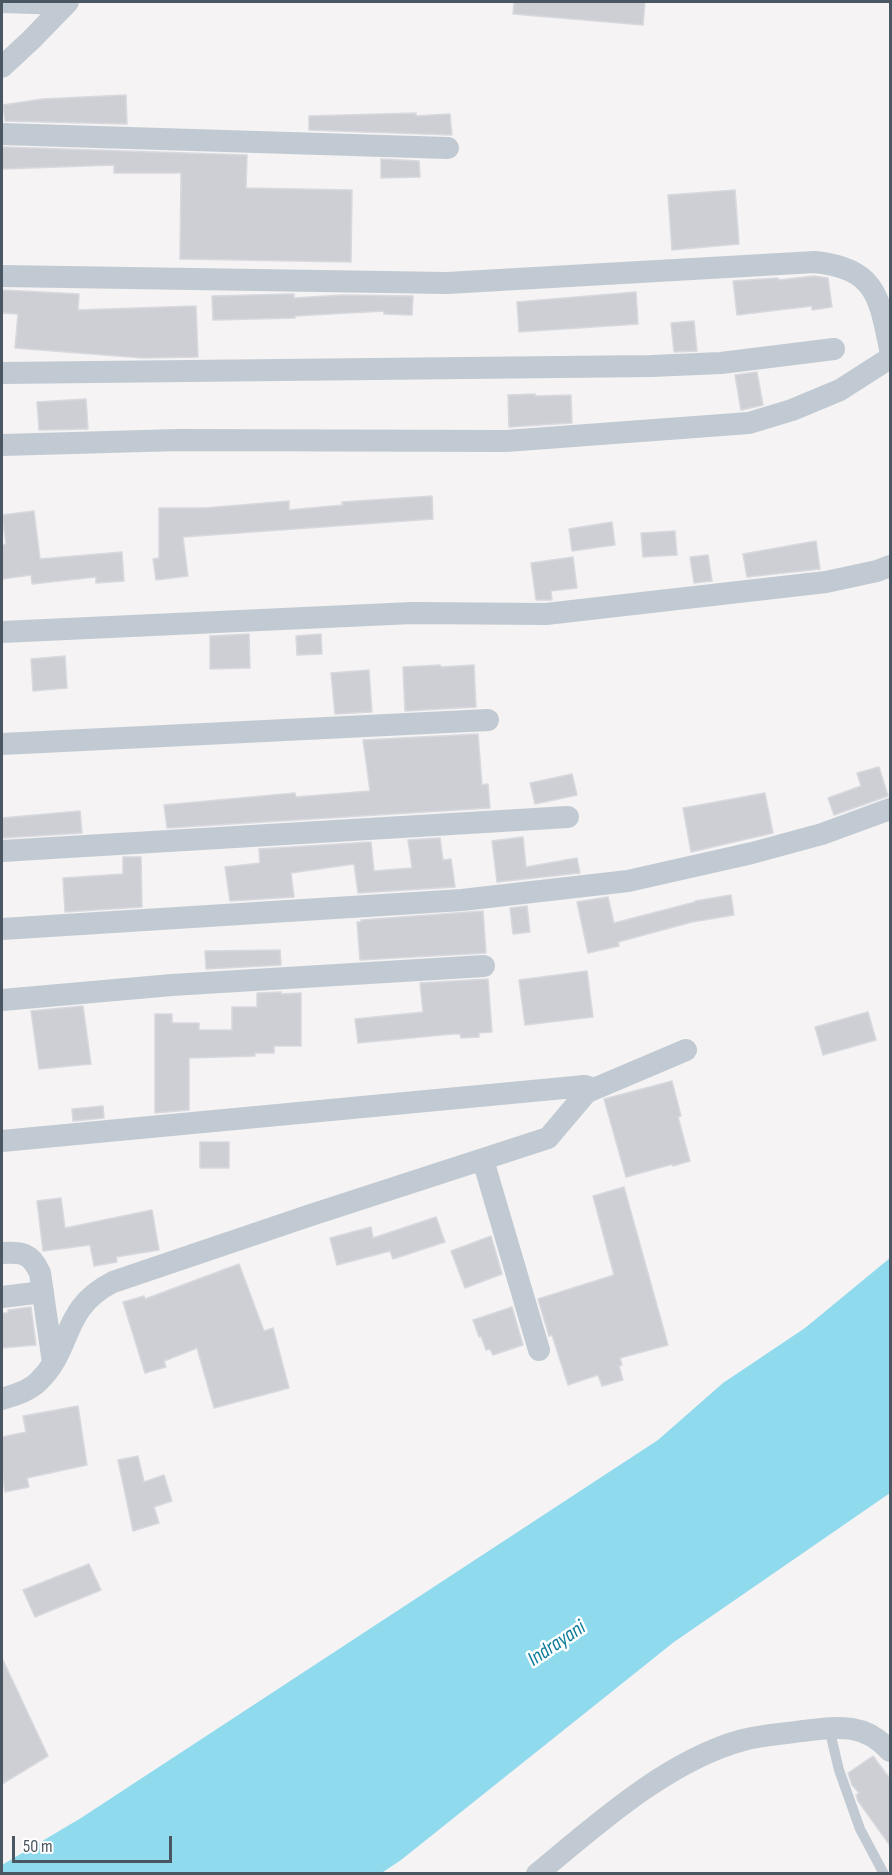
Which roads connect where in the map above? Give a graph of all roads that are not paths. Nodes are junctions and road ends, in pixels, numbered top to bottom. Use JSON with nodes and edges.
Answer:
{"nodes":[{"id":1,"x":2,"y":2,"type":"edge"},
{"id":2,"x":67,"y":3,"type":"edge"},
{"id":3,"x":2,"y":67,"type":"edge"},
{"id":4,"x":2,"y":134,"type":"edge"},
{"id":5,"x":448,"y":148,"type":"dead end"},
{"id":6,"x":2,"y":276,"type":"edge"},
{"id":7,"x":887,"y":318,"type":"edge"},
{"id":8,"x":891,"y":349,"type":"edge"},
{"id":9,"x":834,"y":350,"type":"dead end"},
{"id":10,"x":891,"y":358,"type":"edge"},
{"id":11,"x":2,"y":373,"type":"edge"},
{"id":12,"x":2,"y":445,"type":"edge"},
{"id":13,"x":891,"y":566,"type":"edge"},
{"id":14,"x":2,"y":632,"type":"edge"},
{"id":15,"x":488,"y":720,"type":"dead end"},
{"id":16,"x":2,"y":744,"type":"edge"},
{"id":17,"x":891,"y":809,"type":"edge"},
{"id":18,"x":568,"y":817,"type":"dead end"},
{"id":19,"x":2,"y":851,"type":"edge"},
{"id":20,"x":2,"y":928,"type":"edge"},
{"id":21,"x":484,"y":966,"type":"dead end"},
{"id":22,"x":2,"y":1000,"type":"edge"},
{"id":23,"x":686,"y":1050,"type":"dead end"},
{"id":24,"x":594,"y":1089,"type":"junction"},
{"id":25,"x":2,"y":1141,"type":"edge"},
{"id":26,"x":483,"y":1160,"type":"junction"},
{"id":27,"x":2,"y":1252,"type":"edge"},
{"id":28,"x":43,"y":1292,"type":"junction"},
{"id":29,"x":2,"y":1297,"type":"edge"},
{"id":30,"x":539,"y":1350,"type":"dead end"},
{"id":31,"x":52,"y":1363,"type":"junction"},
{"id":32,"x":2,"y":1399,"type":"edge"},
{"id":33,"x":829,"y":1728,"type":"junction"},
{"id":34,"x":891,"y":1751,"type":"edge"},
{"id":35,"x":537,"y":1874,"type":"edge"},
{"id":36,"x":884,"y":1874,"type":"edge"}],
"edges":[{"from":1,"to":2,"type":"street"},
{"from":2,"to":3,"type":"street"},
{"from":4,"to":5,"type":"street"},
{"from":6,"to":7,"type":"street"},
{"from":7,"to":8,"type":"street"},
{"from":9,"to":11,"type":"street"},
{"from":10,"to":12,"type":"street"},
{"from":13,"to":14,"type":"street"},
{"from":15,"to":16,"type":"street"},
{"from":17,"to":20,"type":"street"},
{"from":18,"to":19,"type":"street"},
{"from":21,"to":22,"type":"street"},
{"from":23,"to":24,"type":"street"},
{"from":24,"to":25,"type":"street"},
{"from":24,"to":26,"type":"street"},
{"from":26,"to":30,"type":"street"},
{"from":26,"to":31,"type":"street"},
{"from":27,"to":28,"type":"street"},
{"from":28,"to":29,"type":"street"},
{"from":28,"to":31,"type":"street"},
{"from":31,"to":32,"type":"street"},
{"from":33,"to":34,"type":"street"},
{"from":33,"to":35,"type":"street"},
{"from":33,"to":36,"type":"lane"}]}
